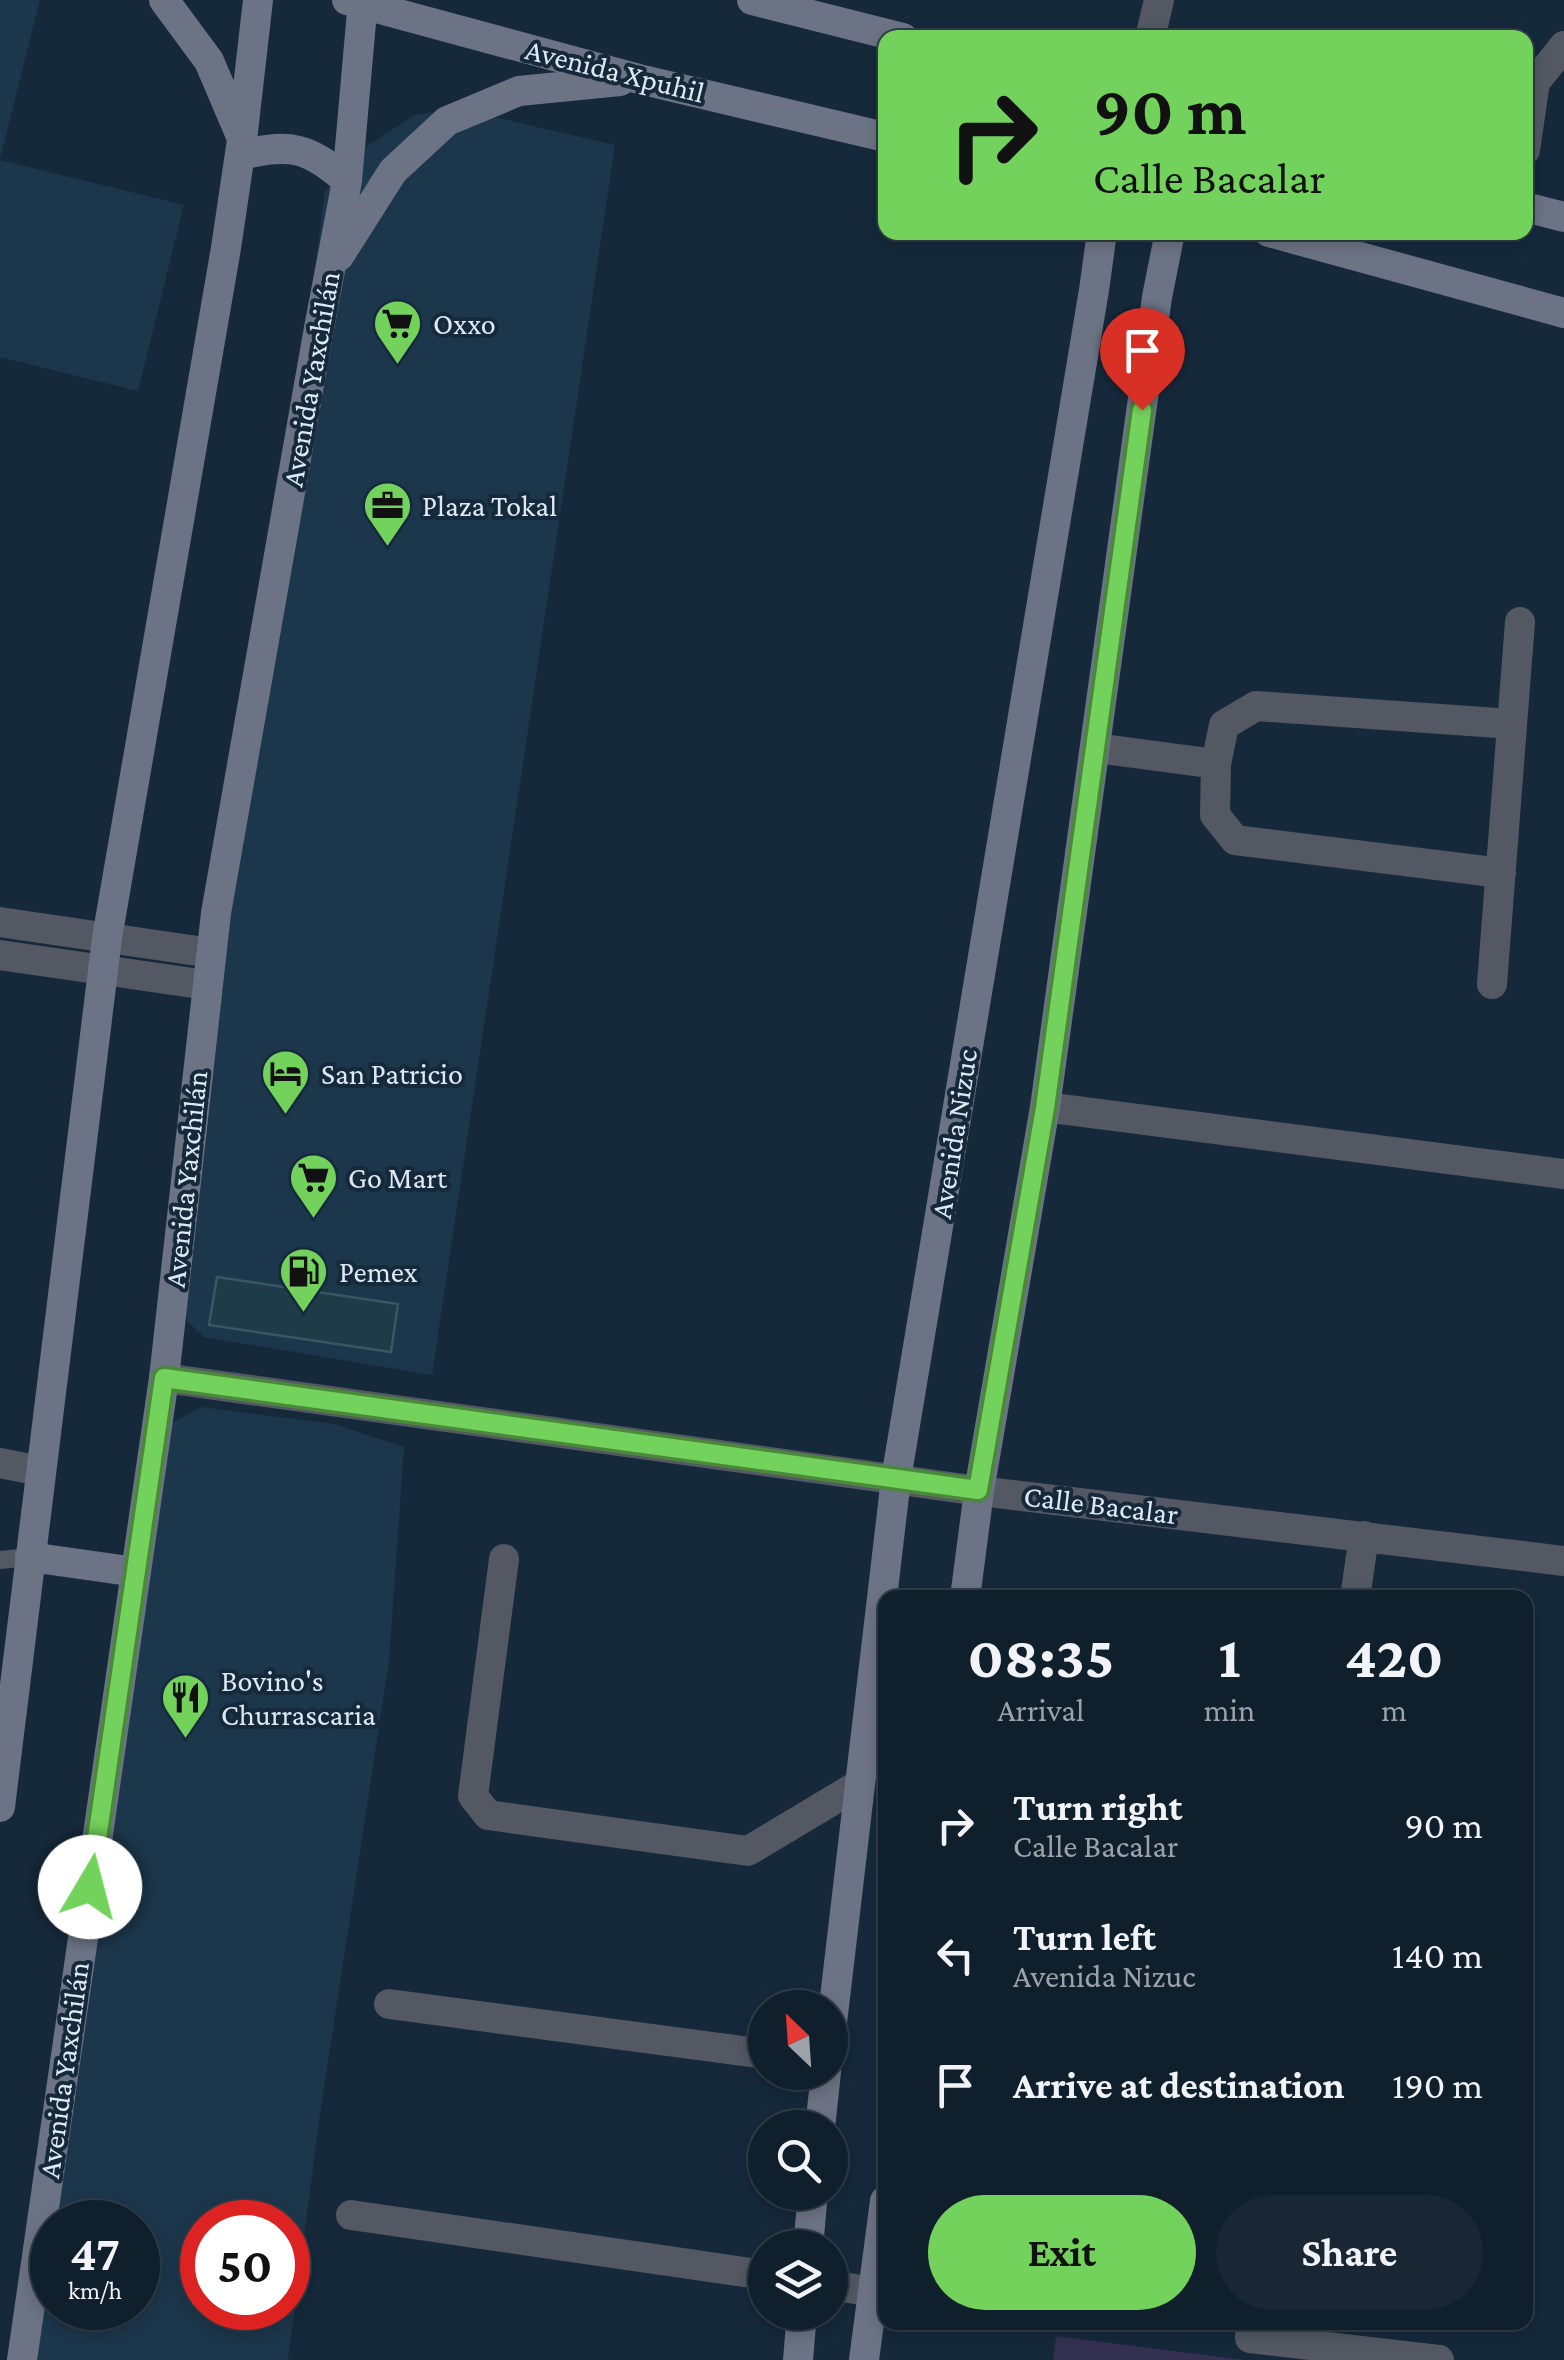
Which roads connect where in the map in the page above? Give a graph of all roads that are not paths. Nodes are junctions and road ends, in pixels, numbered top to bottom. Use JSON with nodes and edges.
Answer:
{"nodes":[{"id":1,"x":164,"y":0,"type":"edge"},
{"id":2,"x":258,"y":0,"type":"edge"},
{"id":3,"x":752,"y":0,"type":"edge"},
{"id":4,"x":1159,"y":0,"type":"edge"},
{"id":5,"x":357,"y":1,"type":"edge"},
{"id":6,"x":1152,"y":30,"type":"edge"},
{"id":7,"x":878,"y":32,"type":"edge"},
{"id":8,"x":1564,"y":46,"type":"edge"},
{"id":9,"x":639,"y":79,"type":"junction"},
{"id":10,"x":1533,"y":101,"type":"edge"},
{"id":11,"x":878,"y":135,"type":"edge"},
{"id":12,"x":242,"y":148,"type":"junction"},
{"id":13,"x":348,"y":181,"type":"junction"},
{"id":14,"x":1533,"y":209,"type":"edge"},
{"id":15,"x":1564,"y":218,"type":"edge"},
{"id":16,"x":1101,"y":240,"type":"edge"},
{"id":17,"x":1168,"y":240,"type":"edge"},
{"id":18,"x":1298,"y":240,"type":"edge"},
{"id":19,"x":329,"y":272,"type":"junction"},
{"id":20,"x":1564,"y":314,"type":"edge"},
{"id":21,"x":1520,"y":622,"type":"dead end"},
{"id":22,"x":1512,"y":724,"type":"junction"},
{"id":23,"x":1096,"y":748,"type":"junction"},
{"id":24,"x":1216,"y":764,"type":"junction"},
{"id":25,"x":1500,"y":873,"type":"junction"},
{"id":26,"x":0,"y":922,"type":"edge"},
{"id":27,"x":107,"y":938,"type":"junction"},
{"id":28,"x":211,"y":952,"type":"junction"},
{"id":29,"x":0,"y":955,"type":"edge"},
{"id":30,"x":104,"y":970,"type":"junction"},
{"id":31,"x":1492,"y":984,"type":"dead end"},
{"id":32,"x":208,"y":986,"type":"junction"},
{"id":33,"x":1045,"y":1108,"type":"junction"},
{"id":34,"x":1564,"y":1174,"type":"edge"},
{"id":35,"x":164,"y":1378,"type":"junction"},
{"id":36,"x":0,"y":1464,"type":"edge"},
{"id":37,"x":40,"y":1471,"type":"junction"},
{"id":38,"x":896,"y":1479,"type":"junction"},
{"id":39,"x":978,"y":1490,"type":"junction"},
{"id":40,"x":1364,"y":1536,"type":"junction"},
{"id":41,"x":15,"y":1559,"type":"edge"},
{"id":42,"x":504,"y":1559,"type":"dead end"},
{"id":43,"x":1564,"y":1561,"type":"edge"},
{"id":44,"x":136,"y":1572,"type":"junction"},
{"id":45,"x":883,"y":1590,"type":"edge"},
{"id":46,"x":965,"y":1590,"type":"edge"},
{"id":47,"x":1356,"y":1590,"type":"edge"},
{"id":48,"x":878,"y":1632,"type":"edge"},
{"id":49,"x":860,"y":1784,"type":"junction"},
{"id":50,"x":0,"y":1807,"type":"edge"},
{"id":51,"x":836,"y":1990,"type":"edge"},
{"id":52,"x":389,"y":2004,"type":"dead end"},
{"id":53,"x":748,"y":2052,"type":"edge"},
{"id":54,"x":351,"y":2214,"type":"dead end"},
{"id":55,"x":878,"y":2254,"type":"edge"},
{"id":56,"x":748,"y":2272,"type":"edge"},
{"id":57,"x":848,"y":2288,"type":"edge"},
{"id":58,"x":873,"y":2292,"type":"junction"},
{"id":59,"x":800,"y":2330,"type":"edge"},
{"id":60,"x":1251,"y":2330,"type":"edge"},
{"id":61,"x":22,"y":2360,"type":"edge"},
{"id":62,"x":798,"y":2360,"type":"edge"},
{"id":63,"x":864,"y":2360,"type":"edge"},
{"id":64,"x":1439,"y":2360,"type":"edge"}],
"edges":[{"from":1,"to":12,"type":"main road"},
{"from":2,"to":12,"type":"main road"},
{"from":3,"to":7,"type":"main road"},
{"from":4,"to":6,"type":"street"},
{"from":5,"to":9,"type":"main road","name":"Avenida Xpuhil"},
{"from":5,"to":13,"type":"main road","name":"Avenida Yaxchilán"},
{"from":8,"to":10,"type":"street"},
{"from":9,"to":11,"type":"main road","name":"Avenida Xpuhil"},
{"from":9,"to":19,"type":"main road"},
{"from":12,"to":13,"type":"main road"},
{"from":12,"to":27,"type":"main road"},
{"from":13,"to":19,"type":"main road","name":"Avenida Yaxchilán"},
{"from":14,"to":15,"type":"main road"},
{"from":16,"to":38,"type":"main road","name":"Avenida Nizuc"},
{"from":17,"to":23,"type":"main road"},
{"from":18,"to":20,"type":"main road"},
{"from":19,"to":28,"type":"main road","name":"Avenida Yaxchilán"},
{"from":21,"to":22,"type":"street"},
{"from":22,"to":24,"type":"street"},
{"from":22,"to":25,"type":"street"},
{"from":23,"to":24,"type":"street"},
{"from":23,"to":33,"type":"main road"},
{"from":24,"to":25,"type":"street"},
{"from":25,"to":31,"type":"street"},
{"from":26,"to":27,"type":"street"},
{"from":27,"to":28,"type":"street"},
{"from":27,"to":30,"type":"main road"},
{"from":28,"to":32,"type":"main road","name":"Avenida Yaxchilán"},
{"from":29,"to":30,"type":"street"},
{"from":30,"to":32,"type":"street"},
{"from":30,"to":37,"type":"main road"},
{"from":32,"to":35,"type":"main road","name":"Avenida Yaxchilán"},
{"from":33,"to":34,"type":"street"},
{"from":33,"to":39,"type":"main road"},
{"from":35,"to":38,"type":"street","name":"Calle Bacalar"},
{"from":35,"to":44,"type":"main road","name":"Avenida Yaxchilán"},
{"from":36,"to":37,"type":"street"},
{"from":37,"to":41,"type":"main road"},
{"from":38,"to":39,"type":"street","name":"Calle Bacalar"},
{"from":38,"to":45,"type":"main road","name":"Avenida Nizuc"},
{"from":39,"to":40,"type":"street","name":"Calle Bacalar"},
{"from":39,"to":46,"type":"main road"},
{"from":40,"to":43,"type":"street","name":"Calle Bacalar"},
{"from":40,"to":47,"type":"street"},
{"from":41,"to":44,"type":"main road"},
{"from":41,"to":50,"type":"main road"},
{"from":42,"to":49,"type":"street"},
{"from":44,"to":61,"type":"main road","name":"Avenida Yaxchilán"},
{"from":48,"to":49,"type":"main road","name":"Avenida Nizuc"},
{"from":49,"to":51,"type":"main road","name":"Avenida Nizuc"},
{"from":52,"to":53,"type":"street"},
{"from":54,"to":56,"type":"street"},
{"from":55,"to":58,"type":"main road"},
{"from":57,"to":58,"type":"street"},
{"from":58,"to":63,"type":"main road"},
{"from":59,"to":62,"type":"main road"},
{"from":60,"to":64,"type":"street"}]}
